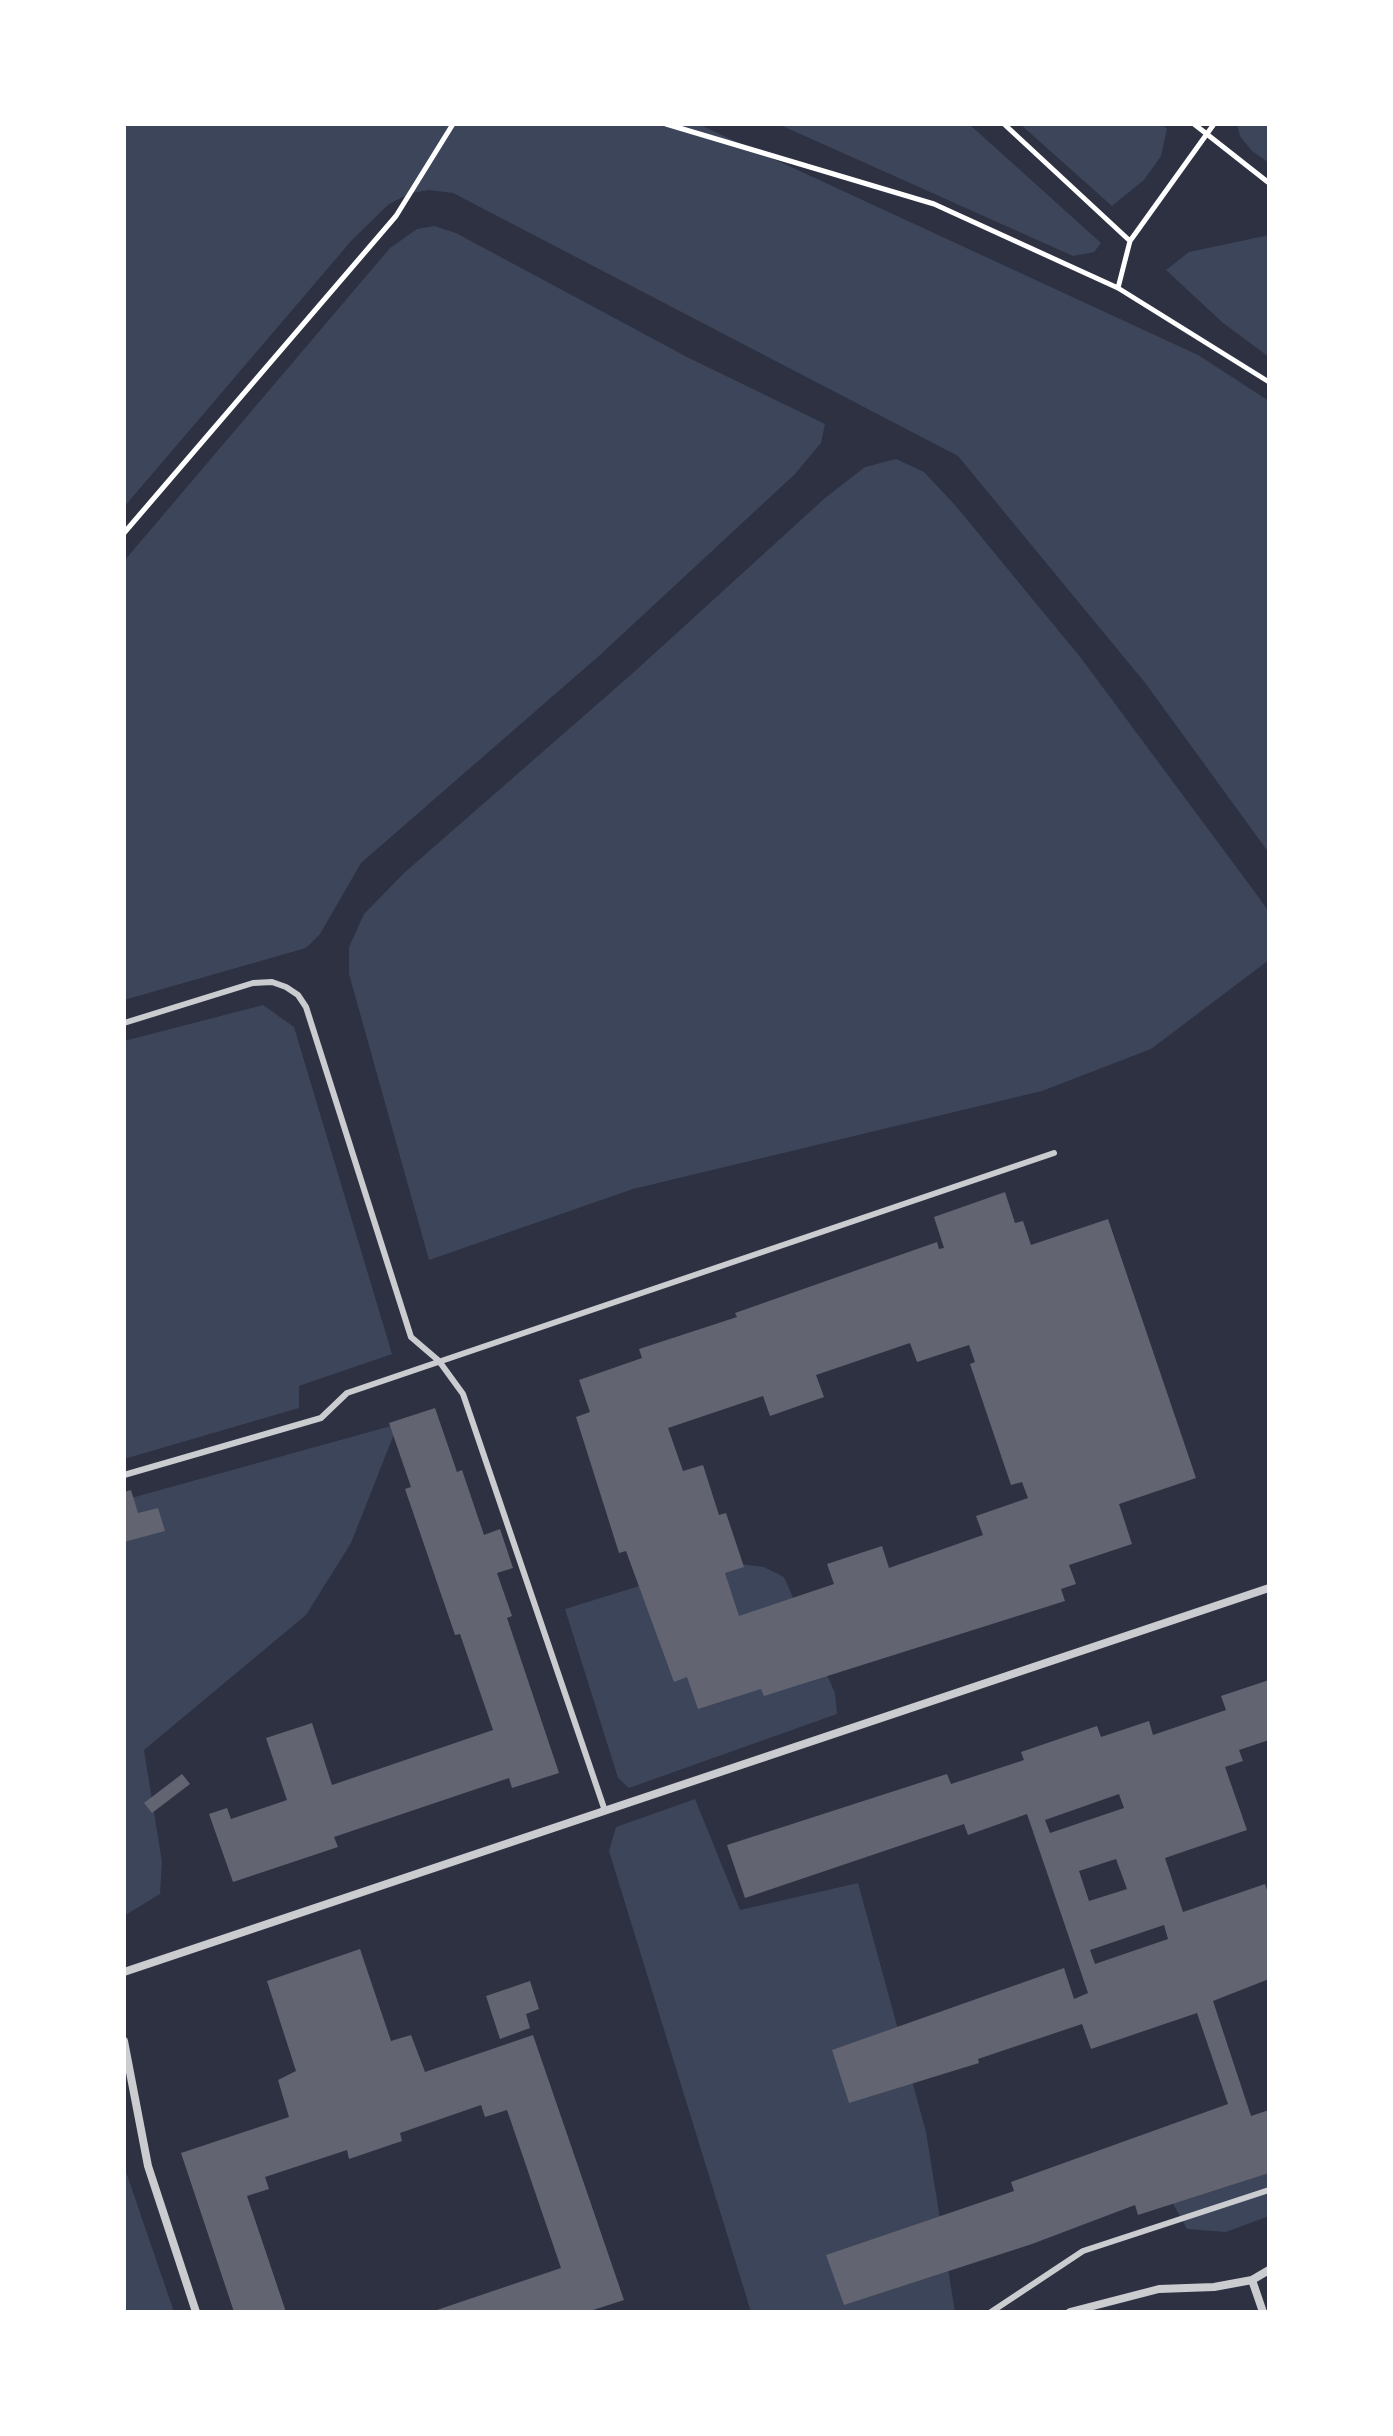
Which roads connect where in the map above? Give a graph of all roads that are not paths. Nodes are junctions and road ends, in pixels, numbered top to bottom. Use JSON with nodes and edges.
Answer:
{"nodes":[{"id":1,"x":124,"y":1023,"type":"edge"},
{"id":2,"x":1054,"y":1153,"type":"dead end"},
{"id":3,"x":439,"y":1361,"type":"junction"},
{"id":4,"x":124,"y":1475,"type":"edge"},
{"id":5,"x":1269,"y":1588,"type":"edge"},
{"id":6,"x":604,"y":1808,"type":"junction"},
{"id":7,"x":124,"y":1972,"type":"edge"},
{"id":8,"x":124,"y":2041,"type":"edge"},
{"id":9,"x":1269,"y":2190,"type":"edge"},
{"id":10,"x":1269,"y":2270,"type":"edge"},
{"id":11,"x":1252,"y":2280,"type":"junction"},
{"id":12,"x":196,"y":2312,"type":"edge"},
{"id":13,"x":991,"y":2312,"type":"edge"},
{"id":14,"x":1070,"y":2312,"type":"edge"},
{"id":15,"x":1263,"y":2312,"type":"edge"}],
"edges":[{"from":1,"to":3,"type":"lane"},
{"from":2,"to":3,"type":"lane"},
{"from":3,"to":4,"type":"lane"},
{"from":3,"to":6,"type":"lane"},
{"from":5,"to":6,"type":"street"},
{"from":6,"to":7,"type":"street"},
{"from":8,"to":12,"type":"street"},
{"from":9,"to":13,"type":"lane"},
{"from":10,"to":11,"type":"street"},
{"from":11,"to":14,"type":"street"},
{"from":11,"to":15,"type":"street"}]}
